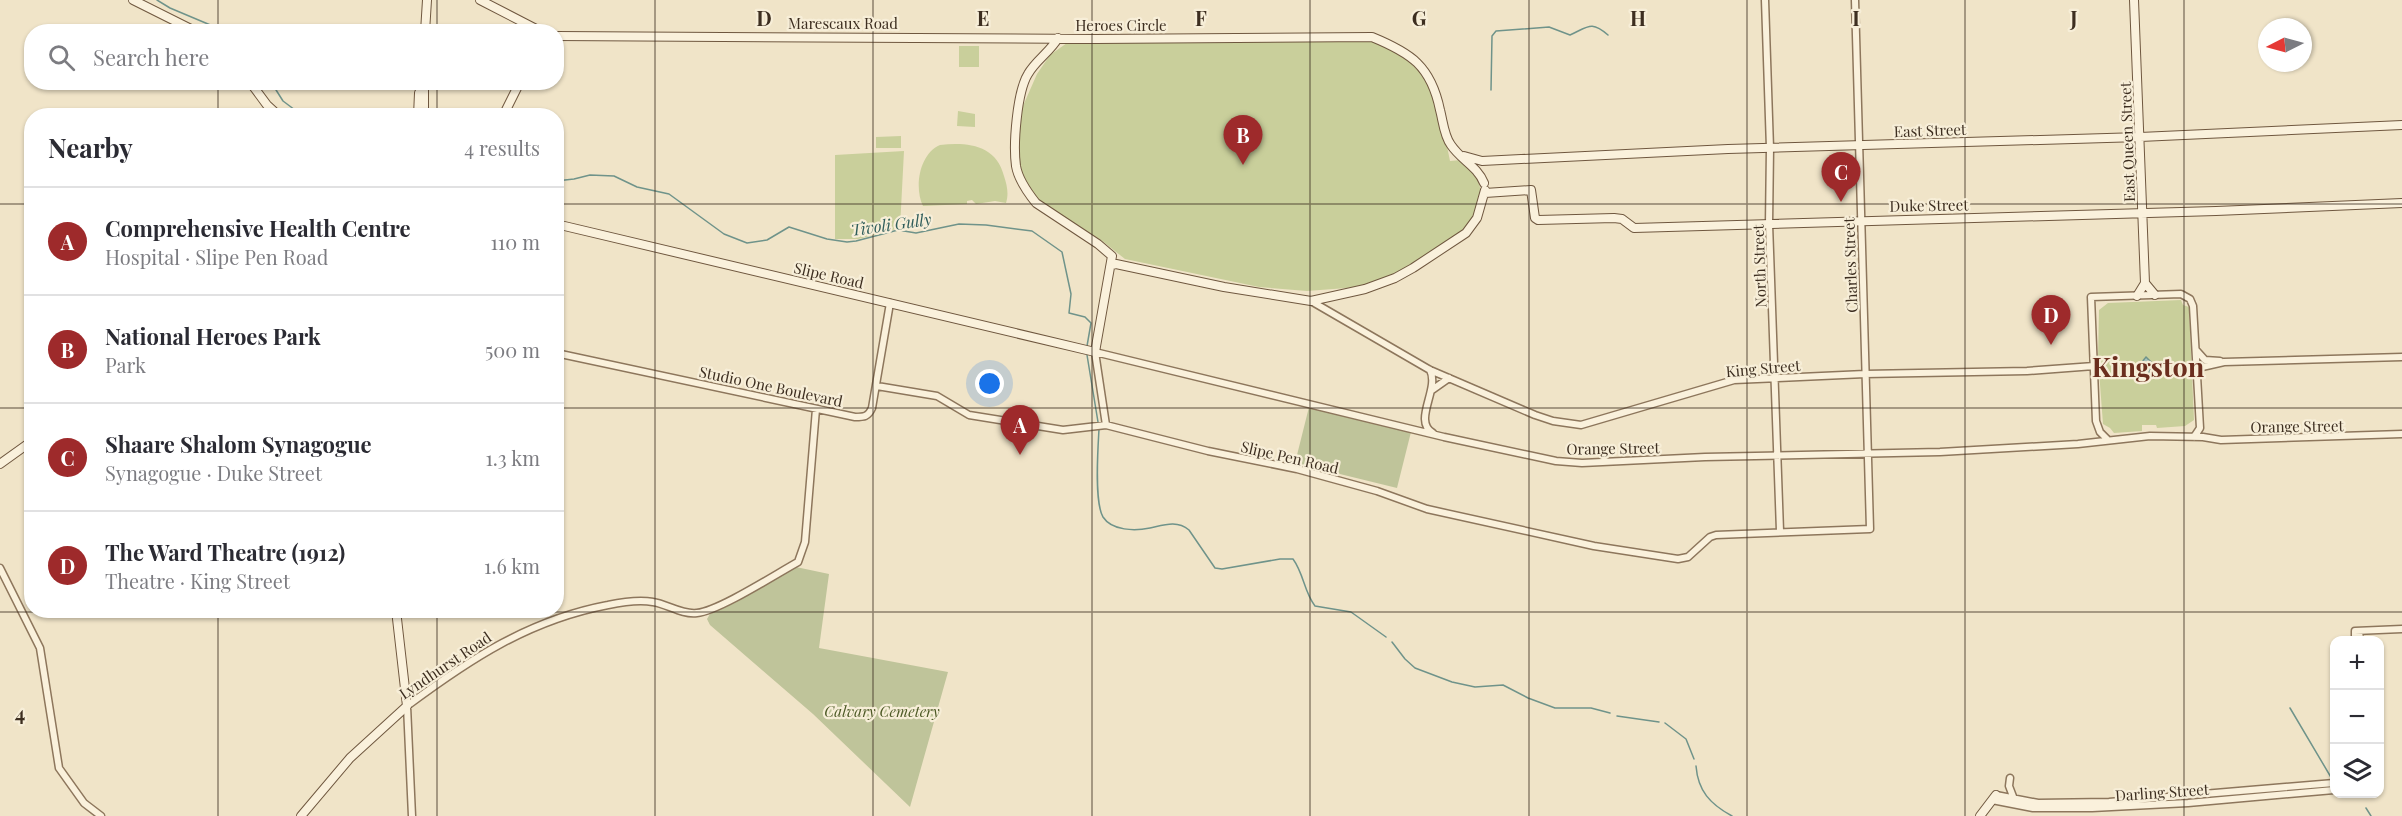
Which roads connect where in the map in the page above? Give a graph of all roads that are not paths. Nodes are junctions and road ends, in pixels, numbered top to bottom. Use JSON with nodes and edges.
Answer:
{"nodes":[{"id":1,"x":133,"y":0,"type":"edge"},
{"id":2,"x":422,"y":0,"type":"edge"},
{"id":3,"x":427,"y":0,"type":"edge"},
{"id":4,"x":480,"y":0,"type":"edge"},
{"id":5,"x":1765,"y":0,"type":"edge"},
{"id":6,"x":1855,"y":0,"type":"edge"},
{"id":7,"x":2134,"y":0,"type":"edge"},
{"id":8,"x":181,"y":24,"type":"edge"},
{"id":9,"x":423,"y":24,"type":"edge"},
{"id":10,"x":424,"y":24,"type":"edge"},
{"id":11,"x":526,"y":24,"type":"edge"},
{"id":12,"x":564,"y":37,"type":"edge"},
{"id":13,"x":1058,"y":38,"type":"junction"},
{"id":14,"x":256,"y":90,"type":"edge"},
{"id":15,"x":420,"y":90,"type":"edge"},
{"id":16,"x":424,"y":90,"type":"edge"},
{"id":17,"x":516,"y":90,"type":"edge"},
{"id":18,"x":270,"y":108,"type":"edge"},
{"id":19,"x":418,"y":108,"type":"edge"},
{"id":20,"x":424,"y":108,"type":"edge"},
{"id":21,"x":507,"y":108,"type":"edge"},
{"id":22,"x":2402,"y":125,"type":"edge"},
{"id":23,"x":2140,"y":137,"type":"junction"},
{"id":24,"x":1858,"y":145,"type":"junction"},
{"id":25,"x":1770,"y":148,"type":"junction"},
{"id":26,"x":1460,"y":156,"type":"junction"},
{"id":27,"x":1482,"y":161,"type":"junction"},
{"id":28,"x":1484,"y":183,"type":"junction"},
{"id":29,"x":1485,"y":193,"type":"junction"},
{"id":30,"x":2402,"y":203,"type":"edge"},
{"id":31,"x":2143,"y":213,"type":"junction"},
{"id":32,"x":1861,"y":220,"type":"junction"},
{"id":33,"x":1769,"y":224,"type":"junction"},
{"id":34,"x":564,"y":226,"type":"edge"},
{"id":35,"x":1112,"y":265,"type":"junction"},
{"id":36,"x":2145,"y":283,"type":"junction"},
{"id":37,"x":2155,"y":295,"type":"junction"},
{"id":38,"x":2137,"y":296,"type":"junction"},
{"id":39,"x":1311,"y":301,"type":"junction"},
{"id":40,"x":890,"y":303,"type":"junction"},
{"id":41,"x":2196,"y":350,"type":"junction"},
{"id":42,"x":1095,"y":352,"type":"junction"},
{"id":43,"x":564,"y":355,"type":"edge"},
{"id":44,"x":2402,"y":357,"type":"edge"},
{"id":45,"x":2224,"y":362,"type":"junction"},
{"id":46,"x":2094,"y":366,"type":"junction"},
{"id":47,"x":1430,"y":370,"type":"junction"},
{"id":48,"x":1865,"y":374,"type":"junction"},
{"id":49,"x":2196,"y":374,"type":"junction"},
{"id":50,"x":1776,"y":377,"type":"junction"},
{"id":51,"x":1449,"y":378,"type":"junction"},
{"id":52,"x":877,"y":386,"type":"junction"},
{"id":53,"x":1432,"y":390,"type":"junction"},
{"id":54,"x":816,"y":409,"type":"junction"},
{"id":55,"x":1425,"y":416,"type":"junction"},
{"id":56,"x":1106,"y":425,"type":"junction"},
{"id":57,"x":1416,"y":430,"type":"junction"},
{"id":58,"x":2402,"y":434,"type":"edge"},
{"id":59,"x":1444,"y":437,"type":"junction"},
{"id":60,"x":2194,"y":437,"type":"junction"},
{"id":61,"x":2107,"y":439,"type":"junction"},
{"id":62,"x":24,"y":447,"type":"edge"},
{"id":63,"x":1868,"y":453,"type":"junction"},
{"id":64,"x":1778,"y":456,"type":"junction"},
{"id":65,"x":0,"y":464,"type":"edge"},
{"id":66,"x":1780,"y":531,"type":"junction"},
{"id":67,"x":0,"y":568,"type":"edge"},
{"id":68,"x":24,"y":616,"type":"edge"},
{"id":69,"x":25,"y":618,"type":"edge"},
{"id":70,"x":397,"y":618,"type":"edge"},
{"id":71,"x":562,"y":618,"type":"edge"},
{"id":72,"x":564,"y":618,"type":"edge"},
{"id":73,"x":2402,"y":629,"type":"edge"},
{"id":74,"x":2357,"y":636,"type":"edge"},
{"id":75,"x":406,"y":706,"type":"junction"},
{"id":76,"x":2010,"y":778,"type":"dead end"},
{"id":77,"x":2330,"y":784,"type":"edge"},
{"id":78,"x":2316,"y":788,"type":"junction"},
{"id":79,"x":2330,"y":790,"type":"edge"},
{"id":80,"x":1994,"y":797,"type":"junction"},
{"id":81,"x":2014,"y":799,"type":"junction"},
{"id":82,"x":101,"y":816,"type":"edge"},
{"id":83,"x":301,"y":816,"type":"edge"},
{"id":84,"x":412,"y":816,"type":"edge"},
{"id":85,"x":1980,"y":816,"type":"edge"}],
"edges":[{"from":1,"to":8,"type":"main road"},
{"from":2,"to":9,"type":"main road"},
{"from":3,"to":10,"type":"main road"},
{"from":4,"to":11,"type":"main road"},
{"from":5,"to":25,"type":"street","name":"North Street"},
{"from":6,"to":24,"type":"street","name":"Charles Street"},
{"from":7,"to":23,"type":"main road","name":"East Queen Street"},
{"from":12,"to":13,"type":"main road","name":"Marescaux Road"},
{"from":13,"to":26,"type":"main road","name":"Heroes Circle"},
{"from":13,"to":35,"type":"main road","name":"Heroes Circle"},
{"from":14,"to":18,"type":"main road"},
{"from":15,"to":19,"type":"main road"},
{"from":16,"to":20,"type":"main road"},
{"from":17,"to":21,"type":"main road"},
{"from":22,"to":23,"type":"main road","name":"East Street"},
{"from":23,"to":24,"type":"main road","name":"East Street"},
{"from":23,"to":31,"type":"main road","name":"East Queen Street"},
{"from":24,"to":25,"type":"main road","name":"East Street"},
{"from":24,"to":32,"type":"street","name":"Charles Street"},
{"from":25,"to":27,"type":"main road","name":"East Street"},
{"from":25,"to":33,"type":"street","name":"North Street"},
{"from":26,"to":27,"type":"main road","name":"East Street"},
{"from":26,"to":28,"type":"main road","name":"Heroes Circle"},
{"from":27,"to":28,"type":"main road"},
{"from":28,"to":29,"type":"main road"},
{"from":29,"to":33,"type":"main road","name":"Duke Street"},
{"from":29,"to":39,"type":"main road"},
{"from":30,"to":31,"type":"main road","name":"Duke Street"},
{"from":31,"to":32,"type":"main road","name":"Duke Street"},
{"from":31,"to":36,"type":"main road","name":"East Queen Street"},
{"from":32,"to":33,"type":"main road","name":"Duke Street"},
{"from":32,"to":48,"type":"street","name":"Charles Street"},
{"from":33,"to":50,"type":"street","name":"North Street"},
{"from":34,"to":40,"type":"main road","name":"Slipe Road"},
{"from":35,"to":39,"type":"main road"},
{"from":35,"to":42,"type":"main road"},
{"from":36,"to":37,"type":"main road"},
{"from":36,"to":38,"type":"main road"},
{"from":37,"to":38,"type":"street"},
{"from":37,"to":41,"type":"street"},
{"from":38,"to":46,"type":"street"},
{"from":39,"to":47,"type":"street","name":"King Street"},
{"from":40,"to":42,"type":"main road","name":"Slipe Road"},
{"from":40,"to":52,"type":"street","name":"Studio One Boulevard"},
{"from":41,"to":45,"type":"street"},
{"from":41,"to":49,"type":"street"},
{"from":42,"to":56,"type":"street"},
{"from":42,"to":57,"type":"street","name":"Orange Street"},
{"from":43,"to":54,"type":"street","name":"Studio One Boulevard"},
{"from":44,"to":45,"type":"street"},
{"from":45,"to":49,"type":"street"},
{"from":46,"to":48,"type":"street","name":"King Street"},
{"from":46,"to":61,"type":"street"},
{"from":47,"to":51,"type":"street","name":"King Street"},
{"from":47,"to":53,"type":"street"},
{"from":48,"to":50,"type":"street","name":"King Street"},
{"from":48,"to":63,"type":"street","name":"Charles Street"},
{"from":49,"to":60,"type":"street"},
{"from":50,"to":51,"type":"street","name":"King Street"},
{"from":50,"to":64,"type":"street","name":"North Street"},
{"from":51,"to":53,"type":"street"},
{"from":52,"to":54,"type":"street","name":"Studio One Boulevard"},
{"from":52,"to":56,"type":"street","name":"Slipe Pen Road"},
{"from":53,"to":55,"type":"street"},
{"from":54,"to":72,"type":"street","name":"Lyndhurst Road"},
{"from":55,"to":57,"type":"street"},
{"from":55,"to":59,"type":"street"},
{"from":56,"to":66,"type":"street","name":"Slipe Pen Road"},
{"from":57,"to":59,"type":"street","name":"Orange Street"},
{"from":58,"to":60,"type":"street","name":"Orange Street"},
{"from":59,"to":64,"type":"street","name":"Orange Street"},
{"from":60,"to":61,"type":"street","name":"Orange Street"},
{"from":61,"to":63,"type":"street","name":"Orange Street"},
{"from":62,"to":65,"type":"main road"},
{"from":63,"to":64,"type":"street","name":"Orange Street"},
{"from":63,"to":66,"type":"street","name":"Charles Street"},
{"from":64,"to":66,"type":"street","name":"North Street"},
{"from":67,"to":68,"type":"street"},
{"from":69,"to":82,"type":"street"},
{"from":70,"to":75,"type":"main road"},
{"from":71,"to":75,"type":"street","name":"Lyndhurst Road"},
{"from":73,"to":74,"type":"street"},
{"from":75,"to":83,"type":"main road","name":"Lyndhurst Road"},
{"from":75,"to":84,"type":"street"},
{"from":76,"to":81,"type":"street"},
{"from":77,"to":78,"type":"street","name":"Darling Street"},
{"from":78,"to":79,"type":"street","name":"Darling Street"},
{"from":78,"to":80,"type":"street","name":"Darling Street"},
{"from":78,"to":81,"type":"street","name":"Darling Street"},
{"from":80,"to":81,"type":"street","name":"Darling Street"},
{"from":80,"to":85,"type":"main road"}]}
